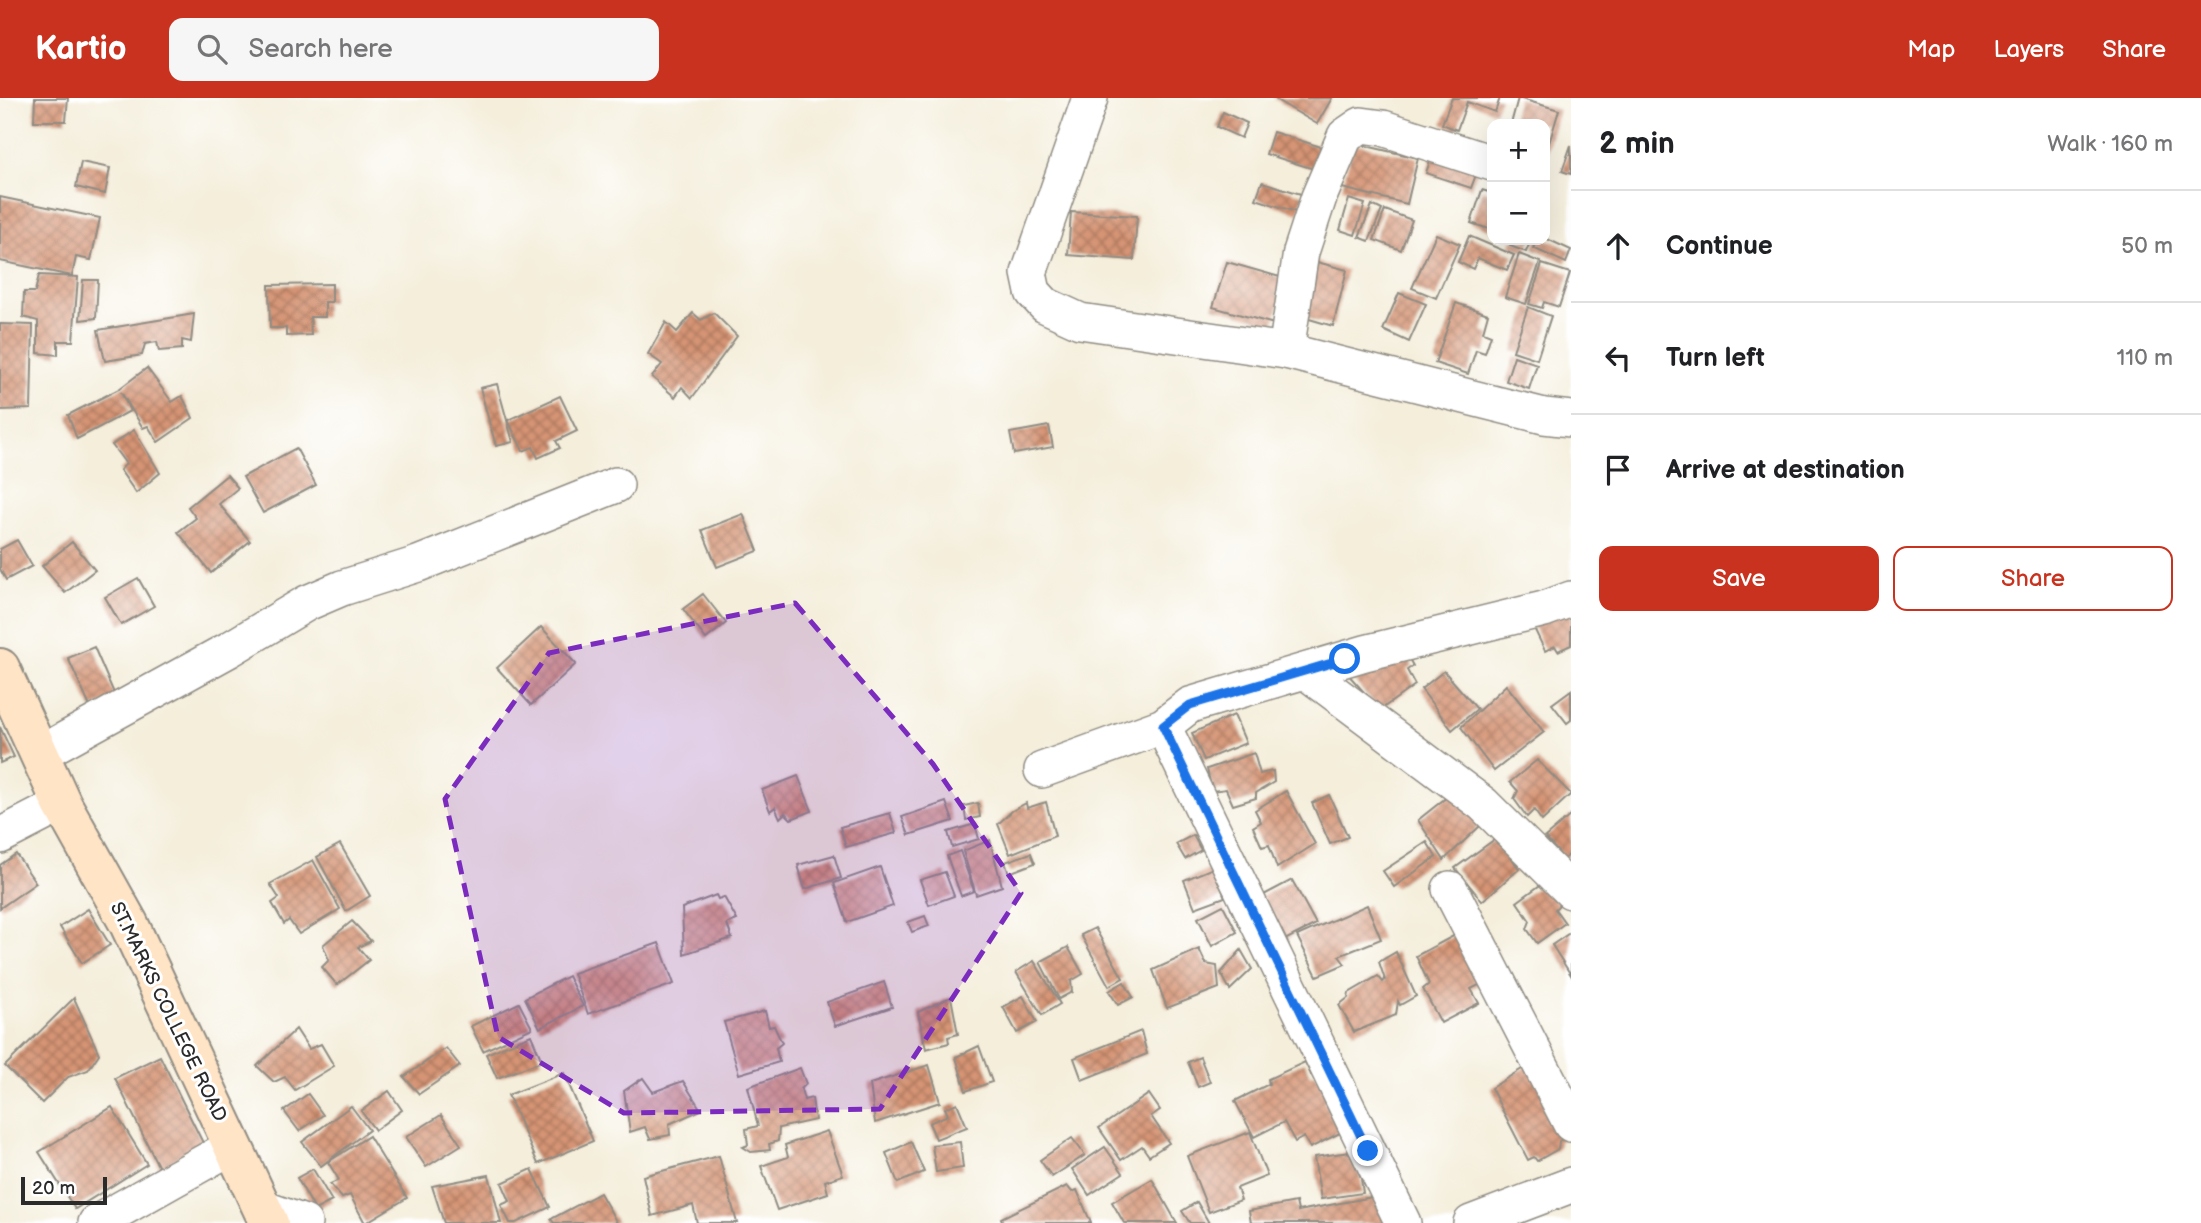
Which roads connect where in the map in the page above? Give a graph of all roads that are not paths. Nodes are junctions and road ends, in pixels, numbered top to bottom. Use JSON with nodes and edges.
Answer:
{"nodes":[{"id":1,"x":1090,"y":98,"type":"edge"},
{"id":2,"x":1487,"y":161,"type":"edge"},
{"id":3,"x":1286,"y":351,"type":"junction"},
{"id":4,"x":1571,"y":419,"type":"edge"},
{"id":5,"x":616,"y":485,"type":"dead end"},
{"id":6,"x":1571,"y":599,"type":"edge"},
{"id":7,"x":0,"y":668,"type":"edge"},
{"id":8,"x":1305,"y":671,"type":"junction"},
{"id":9,"x":1163,"y":726,"type":"junction"},
{"id":10,"x":38,"y":754,"type":"junction"},
{"id":11,"x":1042,"y":769,"type":"dead end"},
{"id":12,"x":62,"y":804,"type":"junction"},
{"id":13,"x":0,"y":836,"type":"edge"},
{"id":14,"x":1450,"y":889,"type":"dead end"},
{"id":15,"x":1571,"y":891,"type":"edge"},
{"id":16,"x":1571,"y":1124,"type":"edge"},
{"id":17,"x":233,"y":1146,"type":"junction"},
{"id":18,"x":1571,"y":1185,"type":"edge"},
{"id":19,"x":265,"y":1216,"type":"edge"},
{"id":20,"x":96,"y":1223,"type":"edge"},
{"id":21,"x":304,"y":1223,"type":"edge"},
{"id":22,"x":1403,"y":1223,"type":"edge"},
{"id":23,"x":1471,"y":1223,"type":"edge"}],
"edges":[{"from":1,"to":3,"type":"street"},
{"from":2,"to":3,"type":"street"},
{"from":3,"to":4,"type":"street"},
{"from":5,"to":10,"type":"street"},
{"from":6,"to":8,"type":"street"},
{"from":7,"to":10,"type":"main road","name":"ST.MARKS COLLEGE ROAD"},
{"from":8,"to":9,"type":"street"},
{"from":8,"to":15,"type":"street"},
{"from":9,"to":11,"type":"street"},
{"from":9,"to":22,"type":"street"},
{"from":10,"to":12,"type":"main road","name":"ST.MARKS COLLEGE ROAD"},
{"from":12,"to":13,"type":"street"},
{"from":12,"to":17,"type":"main road","name":"ST.MARKS COLLEGE ROAD"},
{"from":14,"to":16,"type":"street"},
{"from":17,"to":19,"type":"main road","name":"ST.MARKS COLLEGE ROAD"},
{"from":17,"to":20,"type":"street"},
{"from":18,"to":23,"type":"street"},
{"from":19,"to":21,"type":"street"}]}
